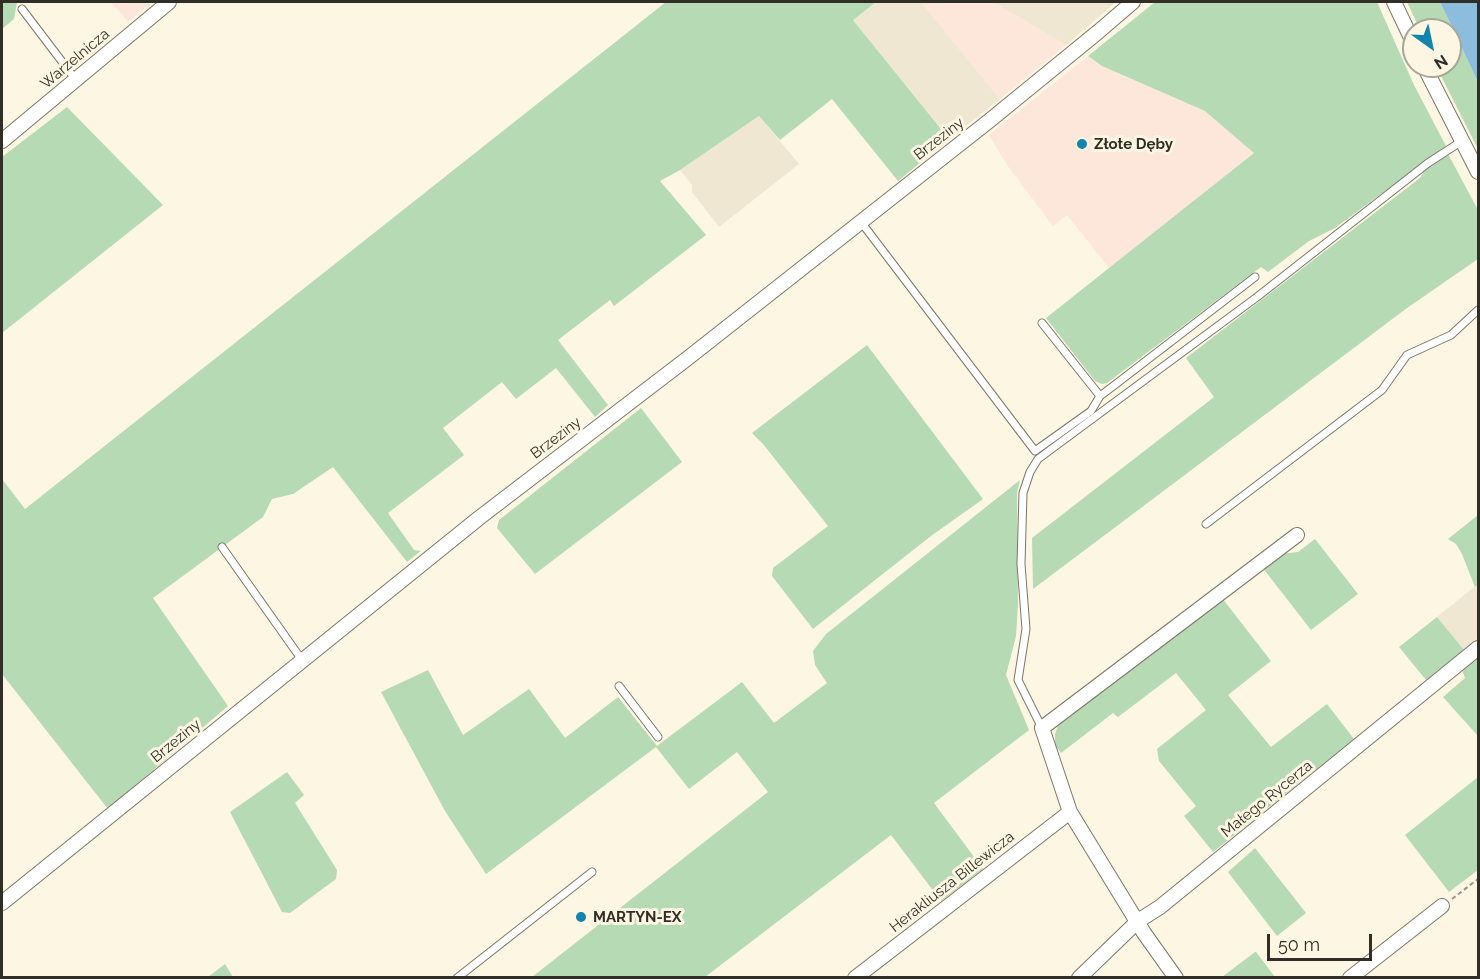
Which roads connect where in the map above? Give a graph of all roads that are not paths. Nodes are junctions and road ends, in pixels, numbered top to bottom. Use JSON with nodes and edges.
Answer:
{"nodes":[{"id":1,"x":169,"y":2,"type":"edge"},
{"id":2,"x":1133,"y":2,"type":"edge"},
{"id":3,"x":1394,"y":2,"type":"edge"},
{"id":4,"x":22,"y":9,"type":"dead end"},
{"id":5,"x":1402,"y":19,"type":"edge"},
{"id":6,"x":1430,"y":78,"type":"edge"},
{"id":7,"x":76,"y":80,"type":"junction"},
{"id":8,"x":2,"y":141,"type":"edge"},
{"id":9,"x":1462,"y":141,"type":"junction"},
{"id":10,"x":1479,"y":172,"type":"edge"},
{"id":11,"x":861,"y":222,"type":"junction"},
{"id":12,"x":1255,"y":277,"type":"dead end"},
{"id":13,"x":1479,"y":310,"type":"edge"},
{"id":14,"x":1042,"y":323,"type":"dead end"},
{"id":15,"x":1100,"y":396,"type":"junction"},
{"id":16,"x":1206,"y":524,"type":"dead end"},
{"id":17,"x":1297,"y":535,"type":"dead end"},
{"id":18,"x":222,"y":547,"type":"dead end"},
{"id":19,"x":1479,"y":648,"type":"edge"},
{"id":20,"x":302,"y":660,"type":"junction"},
{"id":21,"x":619,"y":686,"type":"dead end"},
{"id":22,"x":1042,"y":728,"type":"junction"},
{"id":23,"x":658,"y":736,"type":"dead end"},
{"id":24,"x":1070,"y":812,"type":"junction"},
{"id":25,"x":592,"y":872,"type":"dead end"},
{"id":26,"x":2,"y":903,"type":"edge"},
{"id":27,"x":1442,"y":906,"type":"road end"},
{"id":28,"x":1138,"y":921,"type":"junction"},
{"id":29,"x":457,"y":978,"type":"edge"},
{"id":30,"x":855,"y":978,"type":"edge"},
{"id":31,"x":1079,"y":978,"type":"edge"},
{"id":32,"x":1176,"y":978,"type":"edge"},
{"id":33,"x":1350,"y":978,"type":"edge"}],
"edges":[{"from":1,"to":7,"type":"street","name":"Warzelnicza"},
{"from":2,"to":11,"type":"street","name":"Brzeziny"},
{"from":3,"to":5,"type":"street"},
{"from":4,"to":7,"type":"lane"},
{"from":6,"to":9,"type":"street"},
{"from":7,"to":8,"type":"street","name":"Warzelnicza"},
{"from":9,"to":10,"type":"street"},
{"from":9,"to":22,"type":"lane"},
{"from":11,"to":15,"type":"lane"},
{"from":11,"to":20,"type":"street","name":"Brzeziny"},
{"from":12,"to":15,"type":"lane"},
{"from":13,"to":16,"type":"lane"},
{"from":14,"to":15,"type":"lane"},
{"from":17,"to":22,"type":"street"},
{"from":18,"to":20,"type":"lane"},
{"from":19,"to":28,"type":"street","name":"Małego Rycerza"},
{"from":20,"to":26,"type":"street","name":"Brzeziny"},
{"from":21,"to":23,"type":"lane"},
{"from":22,"to":24,"type":"street"},
{"from":24,"to":28,"type":"street"},
{"from":24,"to":30,"type":"street","name":"Herakliusza Billewicza"},
{"from":25,"to":29,"type":"lane"},
{"from":27,"to":33,"type":"street"},
{"from":28,"to":31,"type":"street","name":"Małego Rycerza"},
{"from":28,"to":32,"type":"street"}]}
